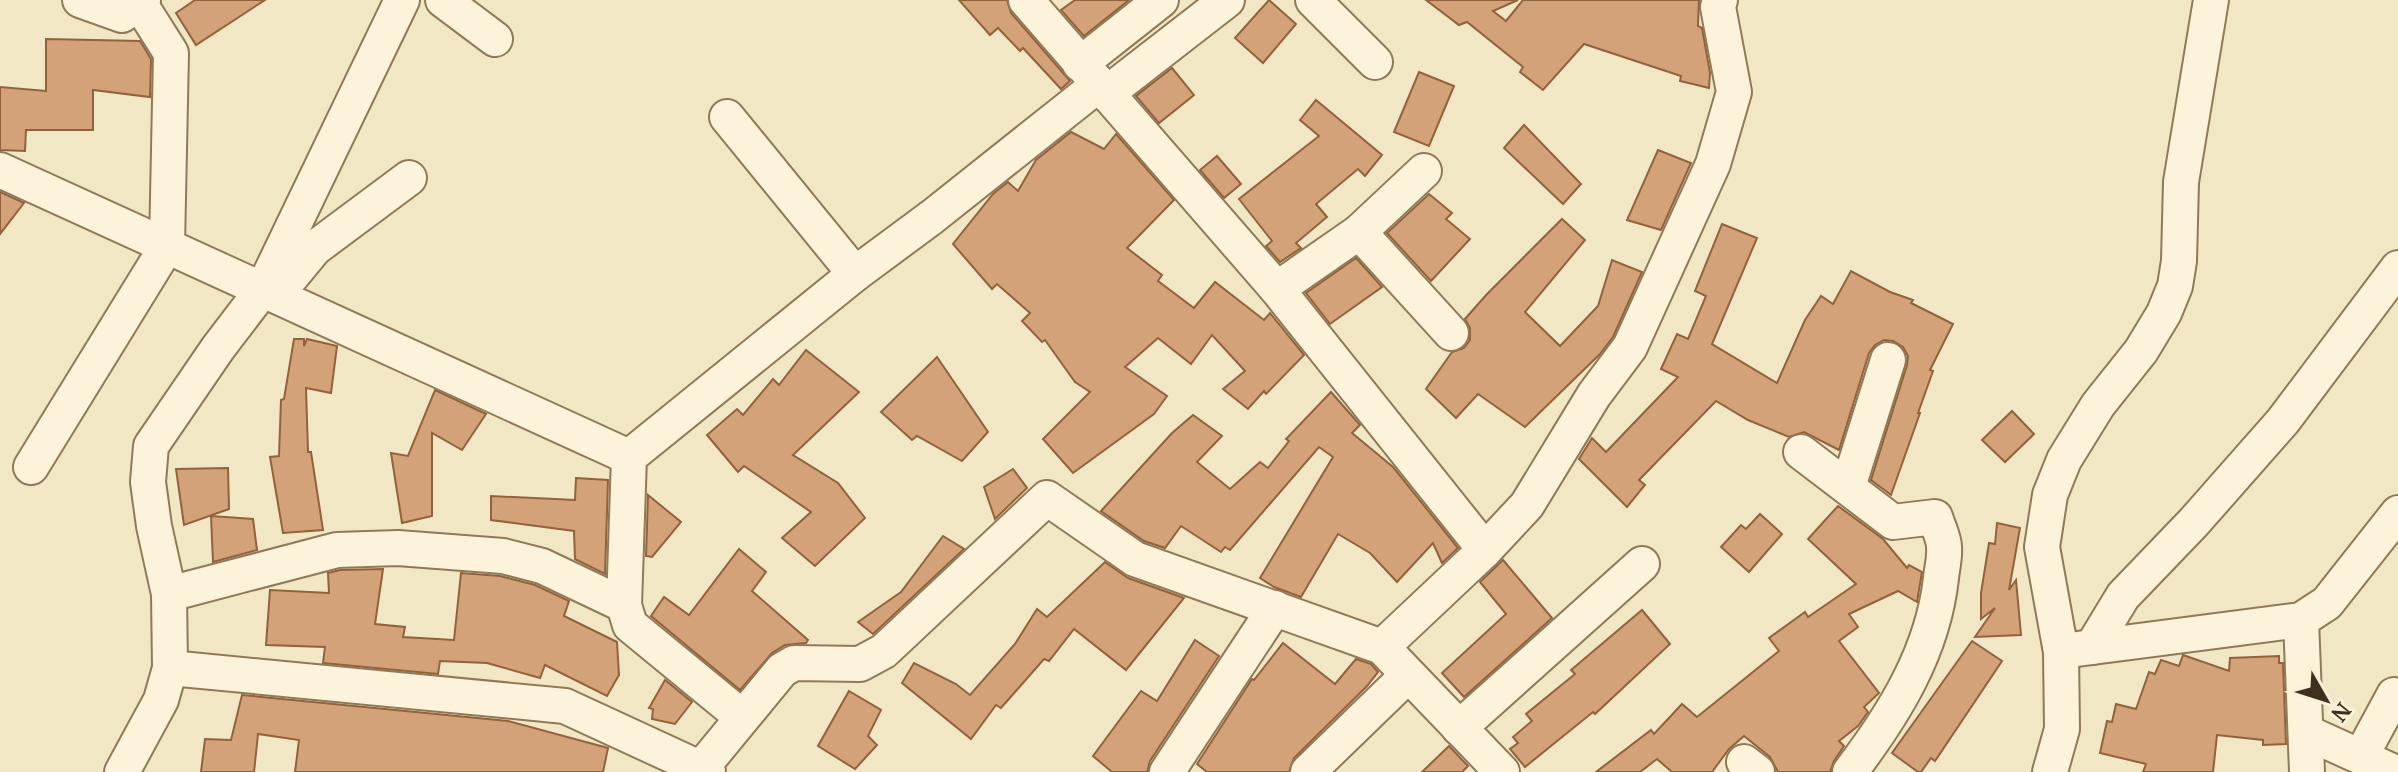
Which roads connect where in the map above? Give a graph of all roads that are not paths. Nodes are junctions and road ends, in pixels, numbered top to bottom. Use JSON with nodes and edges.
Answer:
{"nodes":[{"id":1,"x":80,"y":0,"type":"edge"},
{"id":2,"x":402,"y":0,"type":"edge"},
{"id":3,"x":443,"y":0,"type":"edge"},
{"id":4,"x":1026,"y":0,"type":"edge"},
{"id":5,"x":1161,"y":0,"type":"edge"},
{"id":6,"x":1227,"y":0,"type":"edge"},
{"id":7,"x":1313,"y":0,"type":"edge"},
{"id":8,"x":1720,"y":0,"type":"edge"},
{"id":9,"x":2211,"y":0,"type":"edge"},
{"id":10,"x":142,"y":2,"type":"edge"},
{"id":11,"x":495,"y":39,"type":"dead end"},
{"id":12,"x":1375,"y":62,"type":"dead end"},
{"id":13,"x":1095,"y":81,"type":"junction"},
{"id":14,"x":727,"y":117,"type":"dead end"},
{"id":15,"x":0,"y":170,"type":"edge"},
{"id":16,"x":1424,"y":171,"type":"dead end"},
{"id":17,"x":409,"y":178,"type":"dead end"},
{"id":18,"x":1359,"y":232,"type":"junction"},
{"id":19,"x":167,"y":246,"type":"junction"},
{"id":20,"x":2398,"y":268,"type":"edge"},
{"id":21,"x":855,"y":274,"type":"junction"},
{"id":22,"x":263,"y":289,"type":"junction"},
{"id":23,"x":1277,"y":289,"type":"junction"},
{"id":24,"x":1451,"y":333,"type":"dead end"},
{"id":25,"x":1888,"y":360,"type":"dead end"},
{"id":26,"x":1801,"y":452,"type":"dead end"},
{"id":27,"x":629,"y":457,"type":"junction"},
{"id":28,"x":31,"y":467,"type":"dead end"},
{"id":29,"x":1848,"y":487,"type":"junction"},
{"id":30,"x":2396,"y":519,"type":"edge"},
{"id":31,"x":1485,"y":550,"type":"junction"},
{"id":32,"x":1642,"y":564,"type":"dead end"},
{"id":33,"x":169,"y":594,"type":"junction"},
{"id":34,"x":624,"y":605,"type":"junction"},
{"id":35,"x":1275,"y":608,"type":"junction"},
{"id":36,"x":2301,"y":620,"type":"junction"},
{"id":37,"x":1382,"y":647,"type":"junction"},
{"id":38,"x":2076,"y":650,"type":"junction"},
{"id":39,"x":170,"y":668,"type":"junction"},
{"id":40,"x":1408,"y":675,"type":"junction"},
{"id":41,"x":2398,"y":697,"type":"edge"},
{"id":42,"x":742,"y":717,"type":"junction"},
{"id":43,"x":1459,"y":728,"type":"junction"},
{"id":44,"x":2308,"y":733,"type":"junction"},
{"id":45,"x":2361,"y":756,"type":"junction"},
{"id":46,"x":702,"y":771,"type":"edge"},
{"id":47,"x":122,"y":772,"type":"edge"},
{"id":48,"x":1167,"y":772,"type":"edge"},
{"id":49,"x":1308,"y":772,"type":"edge"},
{"id":50,"x":1502,"y":772,"type":"edge"},
{"id":51,"x":1850,"y":772,"type":"edge"},
{"id":52,"x":2050,"y":772,"type":"edge"},
{"id":53,"x":2307,"y":772,"type":"edge"},
{"id":54,"x":2394,"y":772,"type":"edge"}],
"edges":[{"from":1,"to":10,"type":"street"},
{"from":2,"to":22,"type":"street"},
{"from":3,"to":11,"type":"street"},
{"from":4,"to":13,"type":"street"},
{"from":5,"to":13,"type":"street"},
{"from":6,"to":13,"type":"street"},
{"from":7,"to":12,"type":"street"},
{"from":8,"to":31,"type":"street"},
{"from":9,"to":38,"type":"street"},
{"from":10,"to":19,"type":"street"},
{"from":13,"to":21,"type":"street"},
{"from":13,"to":23,"type":"street"},
{"from":14,"to":21,"type":"street"},
{"from":15,"to":19,"type":"street"},
{"from":16,"to":18,"type":"street"},
{"from":17,"to":22,"type":"street"},
{"from":18,"to":23,"type":"street"},
{"from":18,"to":24,"type":"street"},
{"from":19,"to":22,"type":"street"},
{"from":19,"to":28,"type":"street"},
{"from":20,"to":38,"type":"street"},
{"from":21,"to":27,"type":"street"},
{"from":22,"to":27,"type":"street"},
{"from":22,"to":33,"type":"street"},
{"from":23,"to":31,"type":"street"},
{"from":25,"to":29,"type":"street"},
{"from":26,"to":29,"type":"street"},
{"from":27,"to":34,"type":"street"},
{"from":29,"to":51,"type":"street"},
{"from":30,"to":36,"type":"street"},
{"from":31,"to":37,"type":"street"},
{"from":32,"to":43,"type":"street"},
{"from":33,"to":34,"type":"street"},
{"from":33,"to":39,"type":"street"},
{"from":34,"to":42,"type":"street"},
{"from":35,"to":37,"type":"street"},
{"from":35,"to":42,"type":"street"},
{"from":35,"to":48,"type":"street"},
{"from":36,"to":38,"type":"street"},
{"from":36,"to":44,"type":"street"},
{"from":37,"to":40,"type":"street"},
{"from":38,"to":52,"type":"street"},
{"from":39,"to":46,"type":"street"},
{"from":39,"to":47,"type":"street"},
{"from":40,"to":43,"type":"street"},
{"from":40,"to":49,"type":"street"},
{"from":41,"to":45,"type":"street"},
{"from":42,"to":46,"type":"street"},
{"from":43,"to":50,"type":"street"},
{"from":44,"to":45,"type":"street"},
{"from":44,"to":53,"type":"street"},
{"from":45,"to":54,"type":"street"}]}
